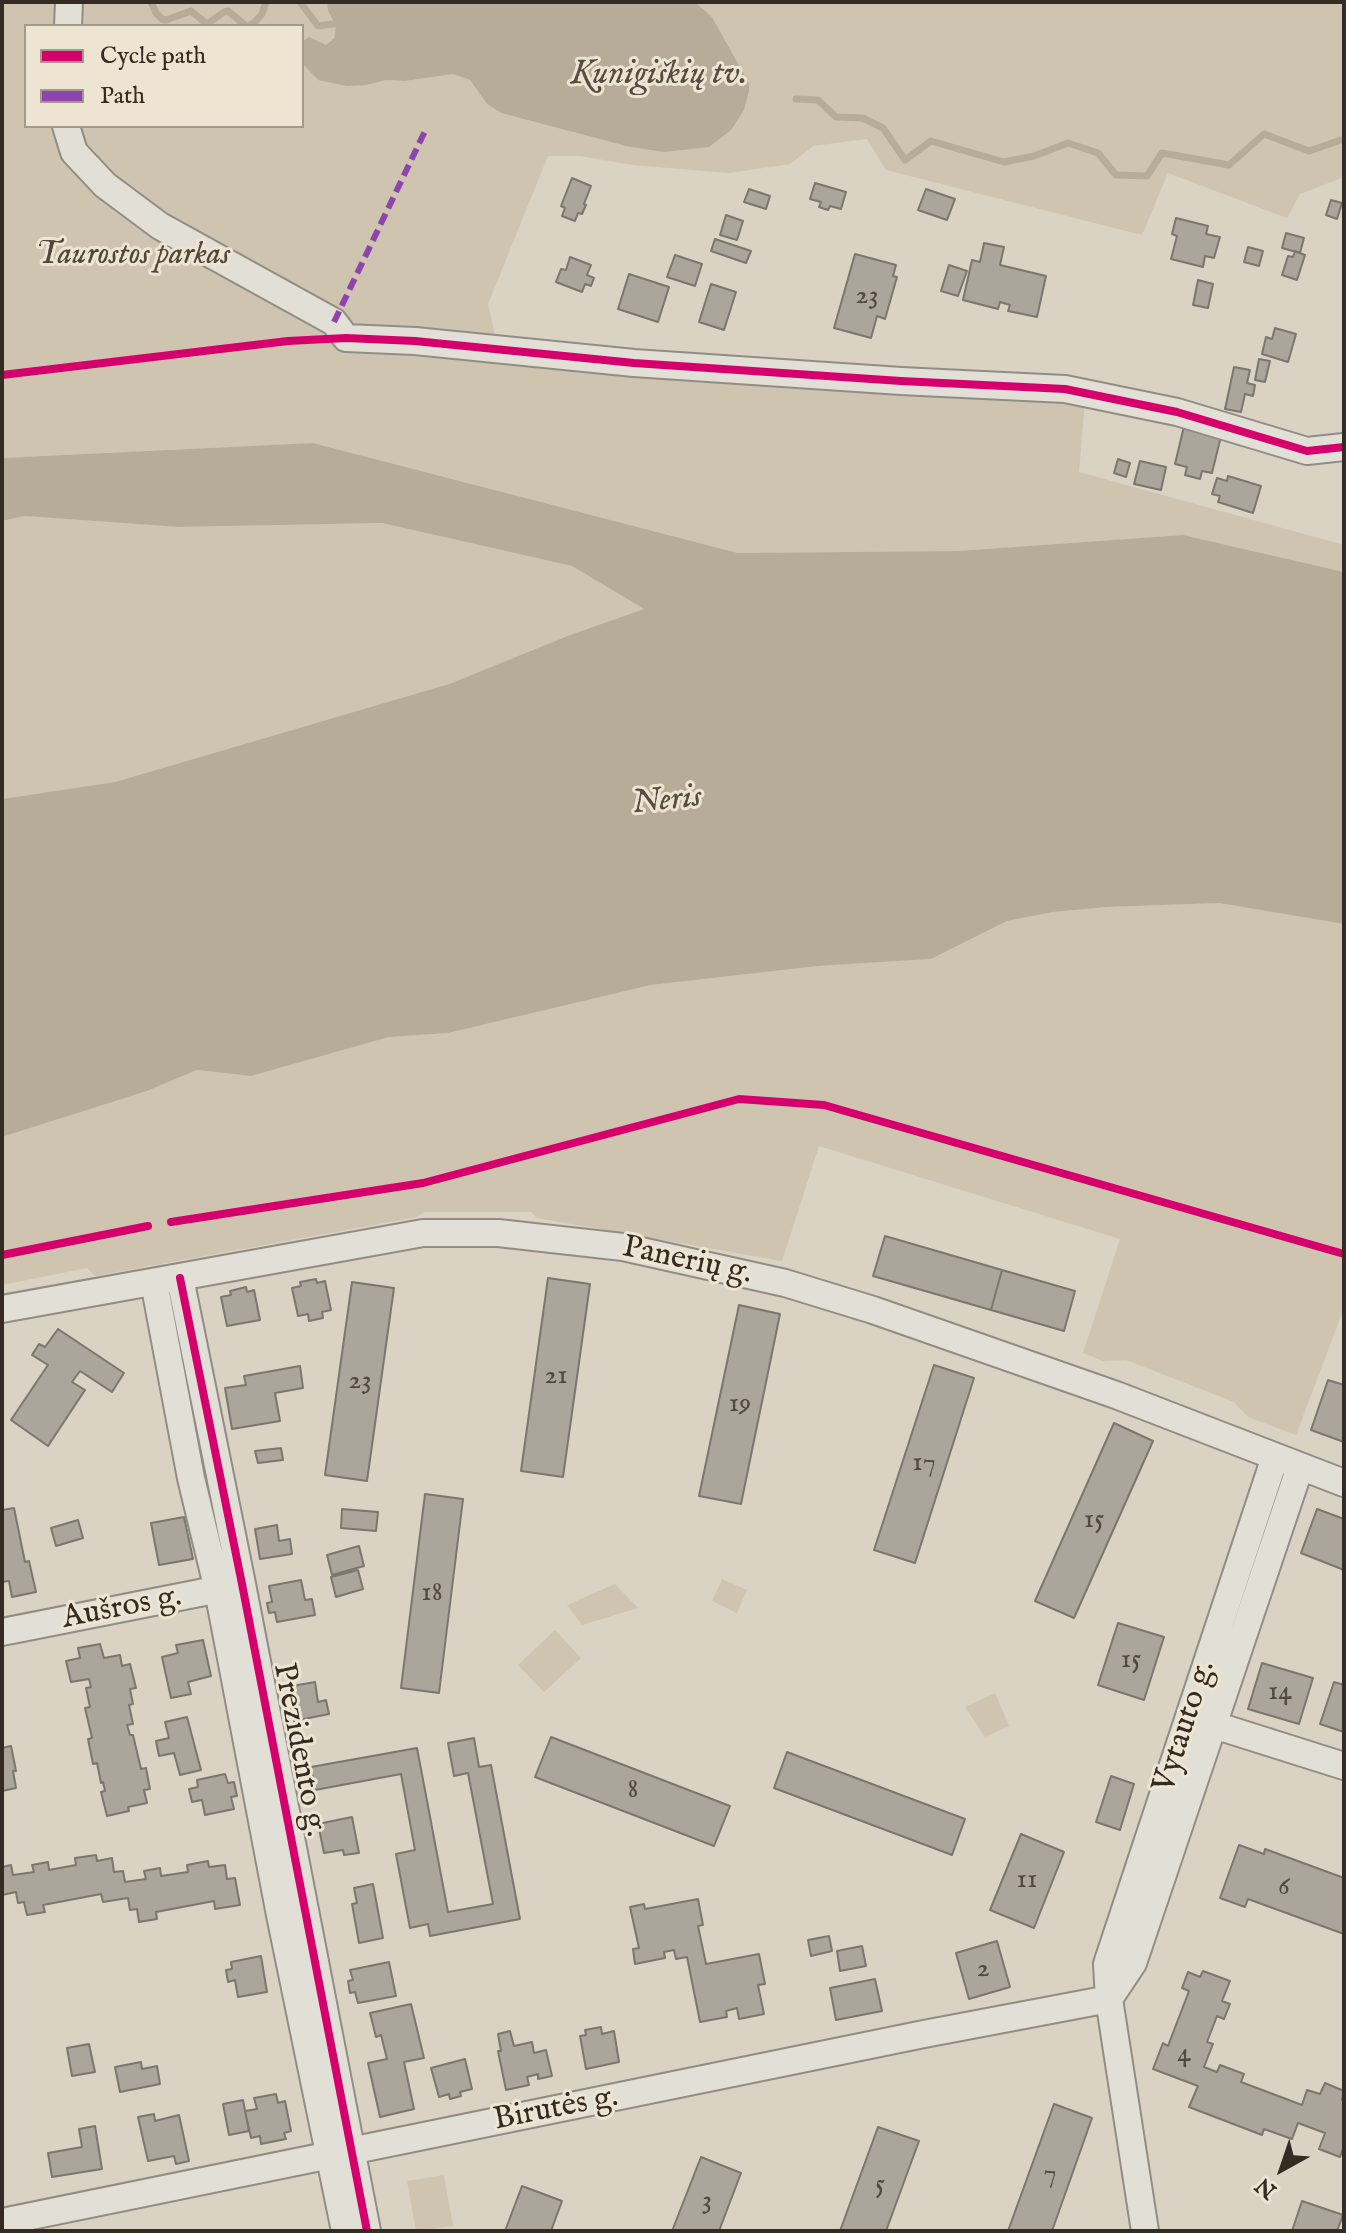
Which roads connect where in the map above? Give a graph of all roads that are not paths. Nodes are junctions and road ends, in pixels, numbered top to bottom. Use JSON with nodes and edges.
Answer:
{"nodes":[{"id":1,"x":69,"y":2,"type":"edge"},
{"id":2,"x":68,"y":24,"type":"edge"},
{"id":3,"x":67,"y":128,"type":"edge"},
{"id":4,"x":1344,"y":447,"type":"edge"},
{"id":5,"x":167,"y":1280,"type":"junction"},
{"id":6,"x":2,"y":1309,"type":"edge"},
{"id":7,"x":1287,"y":1462,"type":"junction"},
{"id":8,"x":1344,"y":1483,"type":"edge"},
{"id":9,"x":230,"y":1587,"type":"junction"},
{"id":10,"x":2,"y":1632,"type":"edge"},
{"id":11,"x":1214,"y":1725,"type":"junction"},
{"id":12,"x":1344,"y":1766,"type":"edge"},
{"id":13,"x":1109,"y":1999,"type":"junction"},
{"id":14,"x":341,"y":2153,"type":"junction"},
{"id":15,"x":2,"y":2222,"type":"edge"},
{"id":16,"x":345,"y":2231,"type":"edge"},
{"id":17,"x":367,"y":2231,"type":"edge"},
{"id":18,"x":1145,"y":2231,"type":"edge"}],
"edges":[{"from":1,"to":2,"type":"street"},
{"from":3,"to":4,"type":"street"},
{"from":5,"to":6,"type":"street","name":"Panerių g."},
{"from":5,"to":7,"type":"street","name":"Panerių g."},
{"from":5,"to":9,"type":"street","name":"Prezidento g."},
{"from":7,"to":8,"type":"street","name":"Panerių g."},
{"from":7,"to":11,"type":"street","name":"Vytauto g."},
{"from":7,"to":13,"type":"street","name":"Vytauto g."},
{"from":9,"to":10,"type":"street","name":"Aušros g."},
{"from":9,"to":14,"type":"street","name":"Prezidento g."},
{"from":11,"to":12,"type":"street"},
{"from":11,"to":13,"type":"street","name":"Vytauto g."},
{"from":13,"to":14,"type":"street","name":"Birutės g."},
{"from":13,"to":18,"type":"street","name":"Vytauto g."},
{"from":14,"to":15,"type":"street","name":"Birutės g."},
{"from":14,"to":16,"type":"street","name":"Prezidento g."},
{"from":14,"to":17,"type":"street","name":"Prezidento g."}]}
